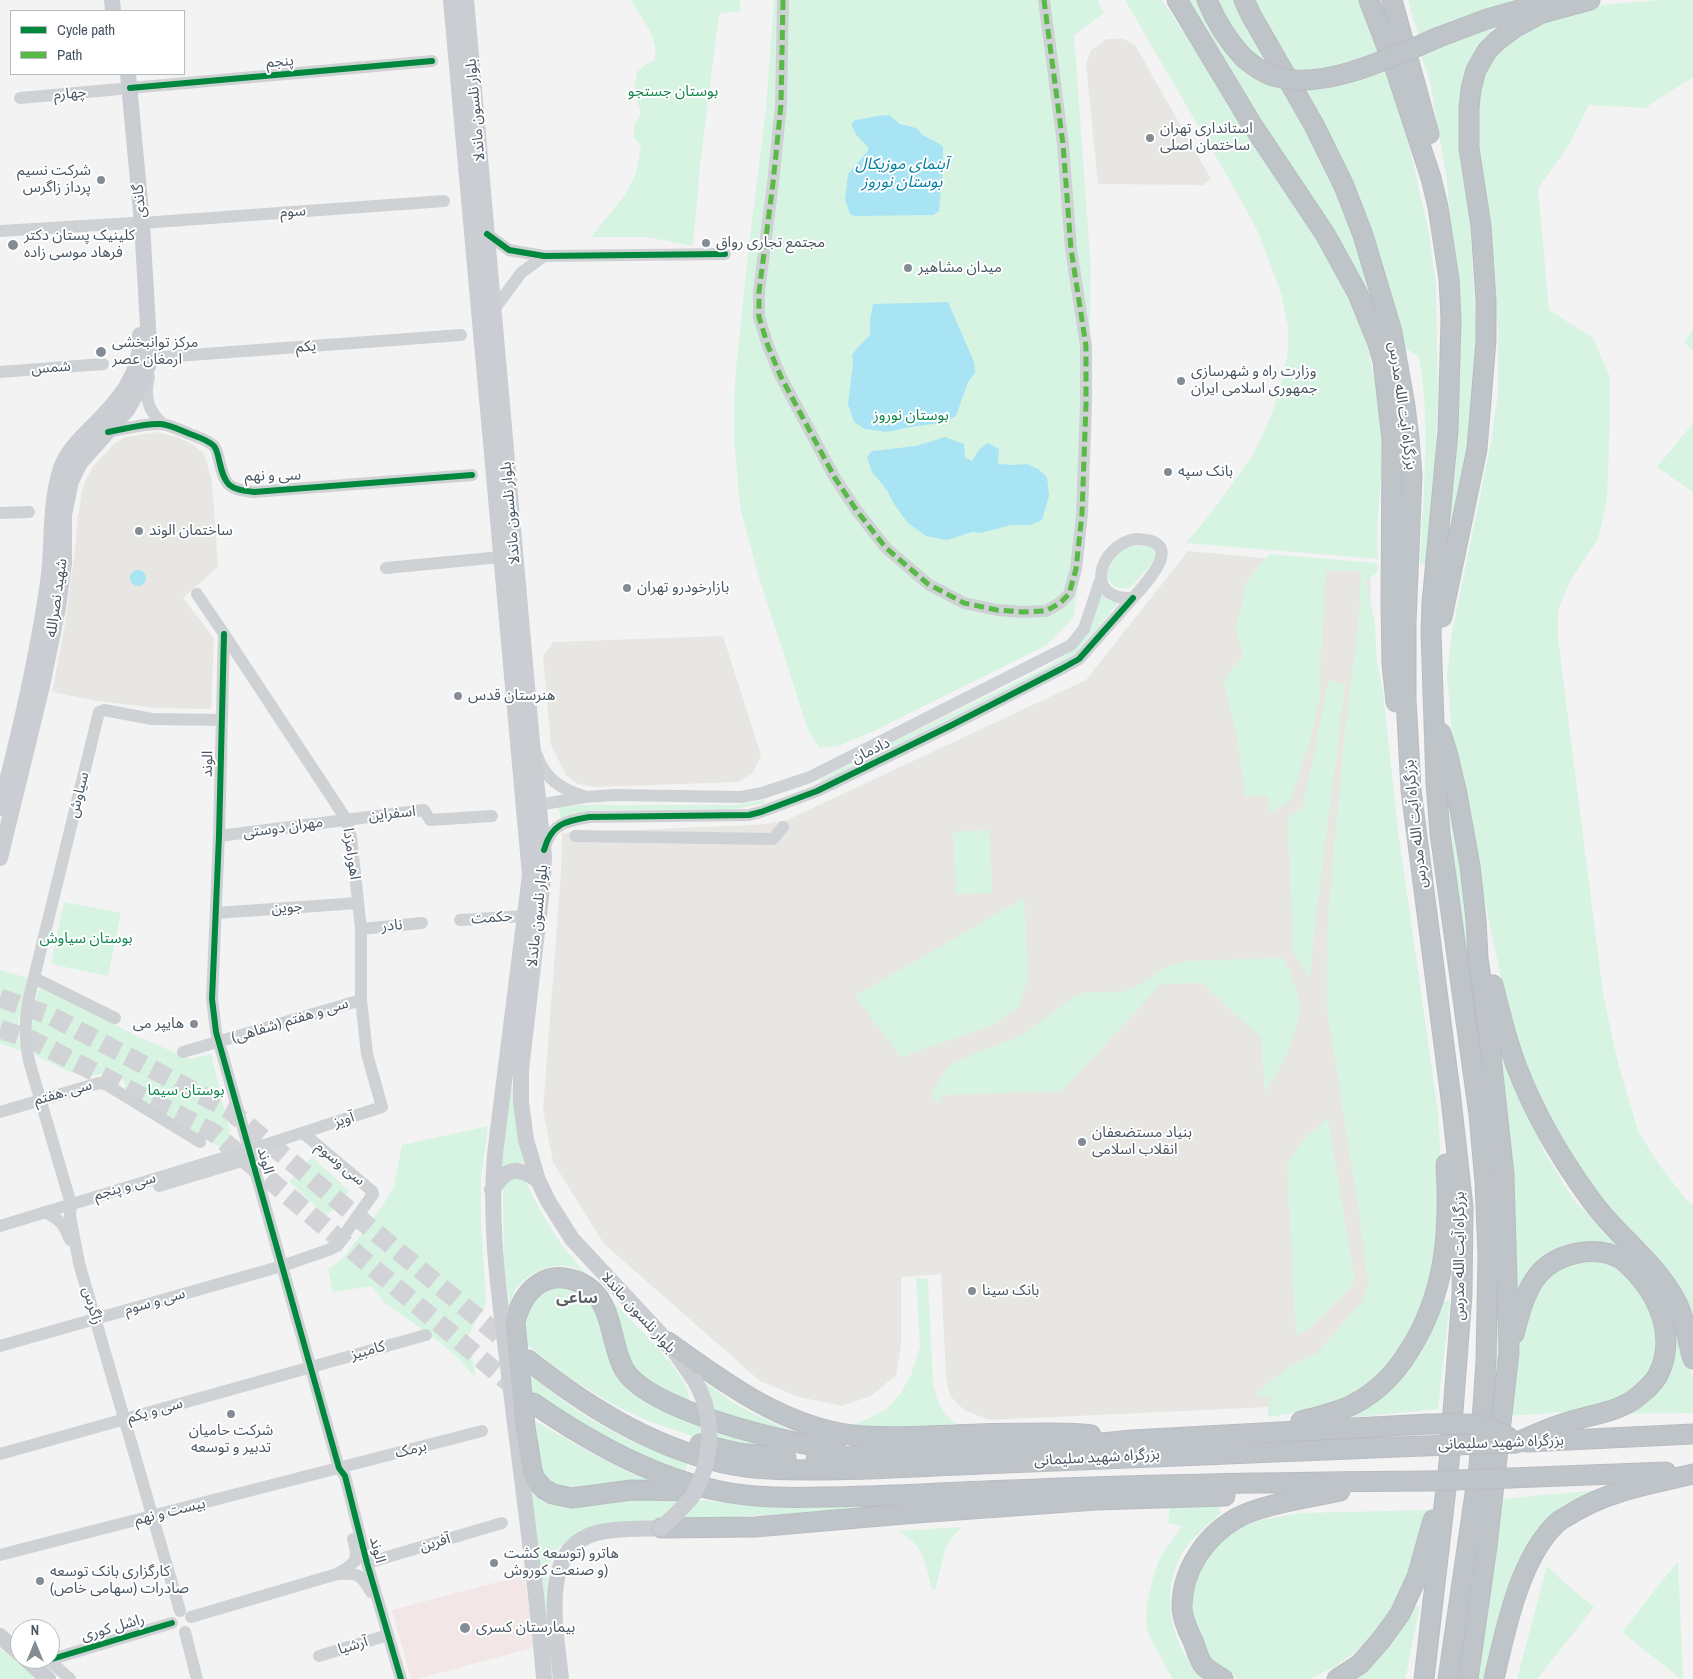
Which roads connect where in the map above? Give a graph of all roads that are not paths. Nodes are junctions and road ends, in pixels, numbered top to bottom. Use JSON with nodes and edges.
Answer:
{"nodes":[{"id":1,"x":451,"y":0,"type":"edge"},
{"id":2,"x":466,"y":0,"type":"edge"},
{"id":3,"x":783,"y":0,"type":"edge"},
{"id":4,"x":1044,"y":0,"type":"edge"},
{"id":5,"x":1177,"y":0,"type":"edge"},
{"id":6,"x":1208,"y":0,"type":"edge"},
{"id":7,"x":1244,"y":0,"type":"edge"},
{"id":8,"x":1369,"y":0,"type":"edge"},
{"id":9,"x":1392,"y":0,"type":"edge"},
{"id":10,"x":1557,"y":0,"type":"edge"},
{"id":11,"x":1590,"y":0,"type":"edge"},
{"id":12,"x":432,"y":61,"type":"dead end"},
{"id":13,"x":124,"y":81,"type":"edge"},
{"id":14,"x":20,"y":98,"type":"dead end"},
{"id":15,"x":444,"y":200,"type":"dead end"},
{"id":16,"x":1438,"y":207,"type":"junction"},
{"id":17,"x":137,"y":223,"type":"junction"},
{"id":18,"x":0,"y":231,"type":"edge"},
{"id":19,"x":487,"y":234,"type":"junction"},
{"id":20,"x":725,"y":254,"type":"dead end"},
{"id":21,"x":544,"y":256,"type":"junction"},
{"id":22,"x":493,"y":311,"type":"junction"},
{"id":23,"x":461,"y":335,"type":"dead end"},
{"id":24,"x":146,"y":360,"type":"junction"},
{"id":25,"x":103,"y":364,"type":"dead end"},
{"id":26,"x":0,"y":372,"type":"edge"},
{"id":27,"x":163,"y":424,"type":"junction"},
{"id":28,"x":108,"y":432,"type":"junction"},
{"id":29,"x":472,"y":476,"type":"dead end"},
{"id":30,"x":29,"y":512,"type":"dead end"},
{"id":31,"x":0,"y":513,"type":"edge"},
{"id":32,"x":501,"y":557,"type":"junction"},
{"id":33,"x":386,"y":568,"type":"dead end"},
{"id":34,"x":1100,"y":581,"type":"junction"},
{"id":35,"x":196,"y":594,"type":"dead end"},
{"id":36,"x":1133,"y":598,"type":"junction"},
{"id":37,"x":224,"y":634,"type":"junction"},
{"id":38,"x":1432,"y":664,"type":"junction"},
{"id":39,"x":1434,"y":713,"type":"junction"},
{"id":40,"x":221,"y":720,"type":"junction"},
{"id":41,"x":532,"y":742,"type":"junction"},
{"id":42,"x":1408,"y":746,"type":"junction"},
{"id":43,"x":789,"y":784,"type":"junction"},
{"id":44,"x":585,"y":797,"type":"junction"},
{"id":45,"x":794,"y":800,"type":"junction"},
{"id":46,"x":538,"y":805,"type":"junction"},
{"id":47,"x":0,"y":808,"type":"edge"},
{"id":48,"x":492,"y":816,"type":"dead end"},
{"id":49,"x":346,"y":819,"type":"junction"},
{"id":50,"x":783,"y":827,"type":"dead end"},
{"id":51,"x":219,"y":836,"type":"junction"},
{"id":52,"x":575,"y":836,"type":"dead end"},
{"id":53,"x":544,"y":850,"type":"junction"},
{"id":54,"x":0,"y":858,"type":"edge"},
{"id":55,"x":530,"y":876,"type":"junction"},
{"id":56,"x":358,"y":903,"type":"junction"},
{"id":57,"x":216,"y":913,"type":"junction"},
{"id":58,"x":524,"y":916,"type":"junction"},
{"id":59,"x":460,"y":920,"type":"dead end"},
{"id":60,"x":1476,"y":920,"type":"junction"},
{"id":61,"x":422,"y":923,"type":"dead end"},
{"id":62,"x":361,"y":929,"type":"junction"},
{"id":63,"x":34,"y":978,"type":"junction"},
{"id":64,"x":30,"y":998,"type":"joint"},
{"id":65,"x":361,"y":1000,"type":"junction"},
{"id":66,"x":115,"y":1018,"type":"dead end"},
{"id":67,"x":218,"y":1043,"type":"junction"},
{"id":68,"x":516,"y":1043,"type":"junction"},
{"id":69,"x":183,"y":1052,"type":"dead end"},
{"id":70,"x":505,"y":1078,"type":"junction"},
{"id":71,"x":521,"y":1080,"type":"junction"},
{"id":72,"x":1451,"y":1099,"type":"junction"},
{"id":73,"x":40,"y":1100,"type":"junction"},
{"id":74,"x":382,"y":1107,"type":"joint"},
{"id":75,"x":0,"y":1112,"type":"edge"},
{"id":76,"x":303,"y":1133,"type":"junction"},
{"id":77,"x":200,"y":1142,"type":"dead end"},
{"id":78,"x":251,"y":1154,"type":"junction"},
{"id":79,"x":538,"y":1180,"type":"junction"},
{"id":80,"x":492,"y":1190,"type":"junction"},
{"id":81,"x":70,"y":1208,"type":"junction"},
{"id":82,"x":44,"y":1212,"type":"junction"},
{"id":83,"x":0,"y":1226,"type":"edge"},
{"id":84,"x":79,"y":1263,"type":"junction"},
{"id":85,"x":282,"y":1266,"type":"junction"},
{"id":86,"x":95,"y":1319,"type":"junction"},
{"id":87,"x":426,"y":1335,"type":"dead end"},
{"id":88,"x":668,"y":1342,"type":"junction"},
{"id":89,"x":0,"y":1346,"type":"edge"},
{"id":90,"x":1509,"y":1352,"type":"junction"},
{"id":91,"x":1693,"y":1359,"type":"edge"},
{"id":92,"x":528,"y":1360,"type":"tunnel mouth"},
{"id":93,"x":311,"y":1367,"type":"junction"},
{"id":94,"x":533,"y":1403,"type":"tunnel mouth"},
{"id":95,"x":590,"y":1406,"type":"junction"},
{"id":96,"x":124,"y":1419,"type":"junction"},
{"id":97,"x":482,"y":1431,"type":"dead end"},
{"id":98,"x":1250,"y":1433,"type":"junction"},
{"id":99,"x":1693,"y":1434,"type":"edge"},
{"id":100,"x":1132,"y":1440,"type":"junction"},
{"id":101,"x":1516,"y":1443,"type":"junction"},
{"id":102,"x":895,"y":1453,"type":"junction"},
{"id":103,"x":0,"y":1454,"type":"edge"},
{"id":104,"x":1449,"y":1463,"type":"junction"},
{"id":105,"x":339,"y":1468,"type":"junction"},
{"id":106,"x":1693,"y":1473,"type":"edge"},
{"id":107,"x":1431,"y":1481,"type":"junction"},
{"id":108,"x":1340,"y":1491,"type":"junction"},
{"id":109,"x":720,"y":1492,"type":"junction"},
{"id":110,"x":152,"y":1516,"type":"junction"},
{"id":111,"x":502,"y":1524,"type":"dead end"},
{"id":112,"x":661,"y":1528,"type":"junction"},
{"id":113,"x":0,"y":1555,"type":"edge"},
{"id":114,"x":367,"y":1563,"type":"junction"},
{"id":115,"x":337,"y":1574,"type":"junction"},
{"id":116,"x":380,"y":1606,"type":"junction"},
{"id":117,"x":180,"y":1611,"type":"junction"},
{"id":118,"x":192,"y":1617,"type":"junction"},
{"id":119,"x":172,"y":1623,"type":"junction"},
{"id":120,"x":185,"y":1632,"type":"junction"},
{"id":121,"x":388,"y":1635,"type":"junction"},
{"id":122,"x":0,"y":1636,"type":"edge"},
{"id":123,"x":10,"y":1645,"type":"edge"},
{"id":124,"x":60,"y":1656,"type":"edge"},
{"id":125,"x":319,"y":1656,"type":"dead end"},
{"id":126,"x":37,"y":1669,"type":"edge"},
{"id":127,"x":58,"y":1669,"type":"edge"},
{"id":128,"x":1424,"y":1677,"type":"edge"},
{"id":129,"x":48,"y":1679,"type":"edge"},
{"id":130,"x":70,"y":1679,"type":"edge"},
{"id":131,"x":198,"y":1679,"type":"edge"},
{"id":132,"x":401,"y":1679,"type":"edge"},
{"id":133,"x":544,"y":1679,"type":"edge"},
{"id":134,"x":561,"y":1679,"type":"edge"},
{"id":135,"x":1223,"y":1679,"type":"edge"},
{"id":136,"x":1337,"y":1679,"type":"edge"},
{"id":137,"x":1448,"y":1679,"type":"edge"},
{"id":138,"x":1468,"y":1679,"type":"edge"},
{"id":139,"x":1494,"y":1679,"type":"edge"}],
"edges":[{"from":1,"to":32,"type":"main road","name":"بلوار نلسون ماندلا"},
{"from":2,"to":19,"type":"main road","name":"بلوار نلسون ماندلا"},
{"from":3,"to":4,"type":"street"},
{"from":5,"to":42,"type":"highway"},
{"from":6,"to":10,"type":"highway","bridge":true},
{"from":7,"to":42,"type":"highway","name":"بزرگراه آیت الله مدرس"},
{"from":8,"to":16,"type":"highway","name":"بزرگراه آیت الله مدرس"},
{"from":9,"to":16,"type":"highway"},
{"from":11,"to":38,"type":"highway"},
{"from":12,"to":13,"type":"street","name":"پنجم"},
{"from":13,"to":14,"type":"street","name":"چهارم"},
{"from":13,"to":17,"type":"main road","name":"گاندی"},
{"from":15,"to":17,"type":"street","name":"سوم"},
{"from":16,"to":38,"type":"highway","name":"بزرگراه آیت الله مدرس"},
{"from":17,"to":18,"type":"street","name":"سوم"},
{"from":17,"to":24,"type":"main road","name":"گاندی"},
{"from":19,"to":21,"type":"street"},
{"from":19,"to":22,"type":"main road","name":"بلوار نلسون ماندلا"},
{"from":20,"to":21,"type":"street"},
{"from":21,"to":22,"type":"street"},
{"from":22,"to":41,"type":"main road","name":"بلوار نلسون ماندلا"},
{"from":23,"to":24,"type":"street","name":"یکم"},
{"from":24,"to":27,"type":"street"},
{"from":24,"to":28,"type":"main road","name":"شهید نصرالله"},
{"from":24,"to":47,"type":"main road","name":"شهید نصرالله"},
{"from":25,"to":26,"type":"street","name":"شمس"},
{"from":27,"to":28,"type":"street","name":"سی و نهم"},
{"from":27,"to":29,"type":"street","name":"سی و نهم"},
{"from":28,"to":54,"type":"main road","name":"شهید نصرالله"},
{"from":30,"to":31,"type":"street"},
{"from":32,"to":33,"type":"street"},
{"from":32,"to":55,"type":"main road","name":"بلوار نلسون ماندلا"},
{"from":34,"to":36,"type":"street"},
{"from":34,"to":36,"type":"street"},
{"from":34,"to":43,"type":"street","name":"دادمان"},
{"from":35,"to":37,"type":"street"},
{"from":36,"to":45,"type":"street","name":"دادمان"},
{"from":37,"to":40,"type":"street","name":"الوند"},
{"from":37,"to":49,"type":"street","name":"اهورامزدا"},
{"from":38,"to":39,"type":"highway","name":"بزرگراه آیت الله مدرس"},
{"from":39,"to":60,"type":"highway"},
{"from":39,"to":137,"type":"highway","name":"بزرگراه آیت الله مدرس"},
{"from":40,"to":51,"type":"street","name":"الوند"},
{"from":40,"to":63,"type":"street","name":"سیاوش"},
{"from":41,"to":44,"type":"street"},
{"from":41,"to":46,"type":"main road","name":"بلوار نلسون ماندلا"},
{"from":42,"to":72,"type":"highway","name":"بزرگراه آیت الله مدرس"},
{"from":43,"to":44,"type":"street","name":"دادمان"},
{"from":43,"to":45,"type":"street"},
{"from":44,"to":46,"type":"street","name":"دادمان"},
{"from":45,"to":53,"type":"street","name":"دادمان"},
{"from":46,"to":53,"type":"main road","name":"بلوار نلسون ماندلا"},
{"from":46,"to":55,"type":"main road"},
{"from":48,"to":49,"type":"street","name":"اسفراین"},
{"from":49,"to":51,"type":"street","name":"مهران دوستی"},
{"from":49,"to":56,"type":"street","name":"اهورامزدا"},
{"from":50,"to":52,"type":"street"},
{"from":51,"to":57,"type":"street","name":"الوند"},
{"from":53,"to":68,"type":"main road","name":"بلوار نلسون ماندلا"},
{"from":55,"to":58,"type":"main road","name":"بلوار نلسون ماندلا"},
{"from":56,"to":57,"type":"street","name":"جوین"},
{"from":56,"to":62,"type":"street","name":"اهورامزدا"},
{"from":57,"to":67,"type":"street","name":"الوند"},
{"from":58,"to":59,"type":"street","name":"حکمت"},
{"from":58,"to":68,"type":"main road","name":"بلوار نلسون ماندلا"},
{"from":60,"to":90,"type":"highway"},
{"from":60,"to":91,"type":"highway"},
{"from":61,"to":62,"type":"street","name":"نادر"},
{"from":62,"to":65,"type":"street","name":"اهورامزدا"},
{"from":63,"to":64,"type":"street","name":"سیاوش"},
{"from":63,"to":66,"type":"street"},
{"from":64,"to":73,"type":"street","name":"زاگرس"},
{"from":65,"to":67,"type":"street","name":"سی و هفتم (شفاهی)"},
{"from":65,"to":74,"type":"street","name":"اهورامزدا"},
{"from":67,"to":69,"type":"street","name":"سی و هفتم (شفاهی)"},
{"from":67,"to":78,"type":"street","name":"الوند"},
{"from":68,"to":70,"type":"main road","name":"بلوار نلسون ماندلا"},
{"from":68,"to":71,"type":"main road","name":"بلوار نلسون ماندلا"},
{"from":70,"to":71,"type":"main road"},
{"from":70,"to":80,"type":"main road","name":"بلوار نلسون ماندلا"},
{"from":71,"to":79,"type":"main road","name":"بلوار نلسون ماندلا"},
{"from":72,"to":98,"type":"highway"},
{"from":72,"to":104,"type":"highway","name":"بزرگراه آیت الله مدرس"},
{"from":73,"to":75,"type":"street","name":"سی .هفتم"},
{"from":73,"to":77,"type":"street","name":"سی .هفتم"},
{"from":73,"to":81,"type":"street","name":"زاگرس"},
{"from":74,"to":76,"type":"street","name":"آویز"},
{"from":76,"to":78,"type":"street","name":"آویز"},
{"from":76,"to":85,"type":"street","name":"سی وسوم"},
{"from":78,"to":81,"type":"street","name":"سی و پنجم"},
{"from":78,"to":85,"type":"street","name":"الوند"},
{"from":79,"to":80,"type":"main road"},
{"from":79,"to":88,"type":"main road","name":"بلوار نلسون ماندلا"},
{"from":80,"to":133,"type":"main road","name":"بلوار نلسون ماندلا"},
{"from":81,"to":82,"type":"street","name":"سی و پنجم"},
{"from":81,"to":84,"type":"street","name":"زاگرس"},
{"from":82,"to":83,"type":"street","name":"سی و پنجم"},
{"from":82,"to":84,"type":"street"},
{"from":84,"to":86,"type":"street","name":"زاگرس"},
{"from":85,"to":86,"type":"street","name":"سی و سوم"},
{"from":85,"to":93,"type":"street","name":"الوند"},
{"from":86,"to":89,"type":"street","name":"سی و سوم"},
{"from":86,"to":96,"type":"street","name":"زاگرس"},
{"from":87,"to":93,"type":"street","name":"کامبیز"},
{"from":88,"to":100,"type":"highway"},
{"from":88,"to":112,"type":"main road","name":"بلوار نلسون ماندلا","bridge":true},
{"from":90,"to":101,"type":"highway"},
{"from":90,"to":138,"type":"highway"},
{"from":92,"to":95,"type":"highway","name":"بزرگراه شهید سلیمانی"},
{"from":93,"to":96,"type":"street","name":"سی و یکم"},
{"from":93,"to":105,"type":"street","name":"الوند"},
{"from":94,"to":109,"type":"highway","name":"بزرگراه شهید سلیمانی"},
{"from":95,"to":101,"type":"highway","name":"بزرگراه شهید سلیمانی","bridge":true},
{"from":95,"to":102,"type":"highway"},
{"from":96,"to":103,"type":"street","name":"سی و یکم"},
{"from":96,"to":110,"type":"street","name":"زاگرس"},
{"from":97,"to":105,"type":"street","name":"برمک"},
{"from":98,"to":100,"type":"highway"},
{"from":98,"to":101,"type":"highway","bridge":true},
{"from":99,"to":101,"type":"highway","name":"بزرگراه شهید سلیمانی"},
{"from":100,"to":102,"type":"highway"},
{"from":102,"to":109,"type":"highway"},
{"from":104,"to":128,"type":"highway","name":"بزرگراه آیت الله مدرس"},
{"from":104,"to":136,"type":"highway"},
{"from":105,"to":110,"type":"street","name":"بیست و نهم"},
{"from":105,"to":114,"type":"street","name":"الوند"},
{"from":105,"to":115,"type":"street"},
{"from":106,"to":107,"type":"highway","name":"بزرگراه شهید سلیمانی","bridge":true},
{"from":106,"to":139,"type":"highway"},
{"from":107,"to":108,"type":"highway"},
{"from":107,"to":109,"type":"highway","name":"بزرگراه شهید سلیمانی"},
{"from":108,"to":112,"type":"highway"},
{"from":108,"to":135,"type":"highway"},
{"from":110,"to":113,"type":"street","name":"بیست و نهم"},
{"from":110,"to":117,"type":"street","name":"زاگرس"},
{"from":111,"to":114,"type":"street","name":"آفرین"},
{"from":112,"to":134,"type":"main road"},
{"from":114,"to":116,"type":"street","name":"الوند"},
{"from":115,"to":116,"type":"street"},
{"from":115,"to":118,"type":"street"},
{"from":116,"to":121,"type":"street","name":"الوند"},
{"from":117,"to":118,"type":"street"},
{"from":117,"to":119,"type":"street"},
{"from":118,"to":120,"type":"street"},
{"from":119,"to":120,"type":"street"},
{"from":119,"to":124,"type":"street","name":"راشل کوری"},
{"from":120,"to":131,"type":"street"},
{"from":121,"to":125,"type":"street","name":"آرشیا"},
{"from":121,"to":132,"type":"street","name":"الوند"},
{"from":122,"to":123,"type":"main road"},
{"from":126,"to":129,"type":"main road"},
{"from":127,"to":130,"type":"street"}]}
